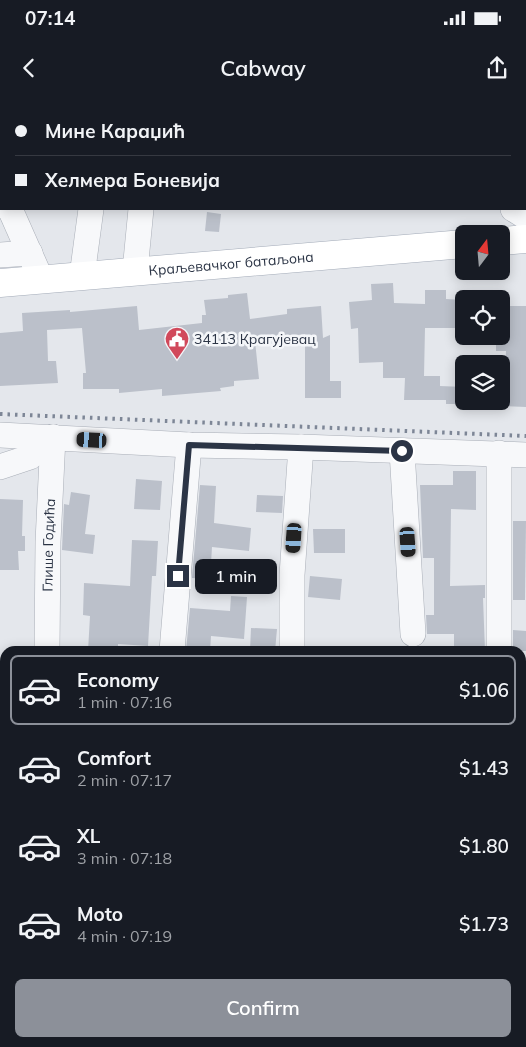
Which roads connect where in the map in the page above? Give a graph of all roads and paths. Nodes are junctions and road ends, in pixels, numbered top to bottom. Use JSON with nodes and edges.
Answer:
{"nodes":[{"id":1,"x":10,"y":210,"type":"edge"},
{"id":2,"x":91,"y":210,"type":"edge"},
{"id":3,"x":141,"y":210,"type":"edge"},
{"id":4,"x":522,"y":218,"type":"edge"},
{"id":5,"x":510,"y":231,"type":"edge"},
{"id":6,"x":455,"y":245,"type":"edge"},
{"id":7,"x":30,"y":253,"type":"junction"},
{"id":8,"x":0,"y":255,"type":"edge"},
{"id":9,"x":135,"y":272,"type":"junction"},
{"id":10,"x":82,"y":276,"type":"junction"},
{"id":11,"x":41,"y":279,"type":"junction"},
{"id":12,"x":0,"y":283,"type":"edge"},
{"id":13,"x":0,"y":435,"type":"edge"},
{"id":14,"x":53,"y":437,"type":"junction"},
{"id":15,"x":189,"y":445,"type":"junction"},
{"id":16,"x":301,"y":447,"type":"junction"},
{"id":17,"x":402,"y":451,"type":"junction"},
{"id":18,"x":499,"y":453,"type":"junction"},
{"id":19,"x":526,"y":455,"type":"edge"},
{"id":20,"x":0,"y":467,"type":"edge"},
{"id":21,"x":413,"y":634,"type":"dead end"},
{"id":22,"x":47,"y":646,"type":"edge"},
{"id":23,"x":172,"y":646,"type":"edge"},
{"id":24,"x":292,"y":646,"type":"edge"},
{"id":25,"x":499,"y":646,"type":"edge"}],
"edges":[{"from":1,"to":7,"type":"street"},
{"from":2,"to":10,"type":"street"},
{"from":3,"to":9,"type":"street"},
{"from":4,"to":5,"type":"main road"},
{"from":6,"to":9,"type":"main road","name":"Краљевачког батаљона"},
{"from":7,"to":8,"type":"street"},
{"from":7,"to":11,"type":"street"},
{"from":9,"to":10,"type":"main road","name":"Краљевачког батаљона"},
{"from":10,"to":11,"type":"main road","name":"Краљевачког батаљона"},
{"from":11,"to":12,"type":"main road","name":"Краљевачког батаљона"},
{"from":13,"to":14,"type":"street"},
{"from":14,"to":15,"type":"street"},
{"from":14,"to":20,"type":"street"},
{"from":14,"to":22,"type":"street","name":"Глише Годића"},
{"from":15,"to":16,"type":"street"},
{"from":15,"to":23,"type":"street"},
{"from":16,"to":17,"type":"street"},
{"from":16,"to":24,"type":"street"},
{"from":17,"to":18,"type":"street"},
{"from":17,"to":21,"type":"street"},
{"from":18,"to":19,"type":"street"},
{"from":18,"to":25,"type":"street"}]}
